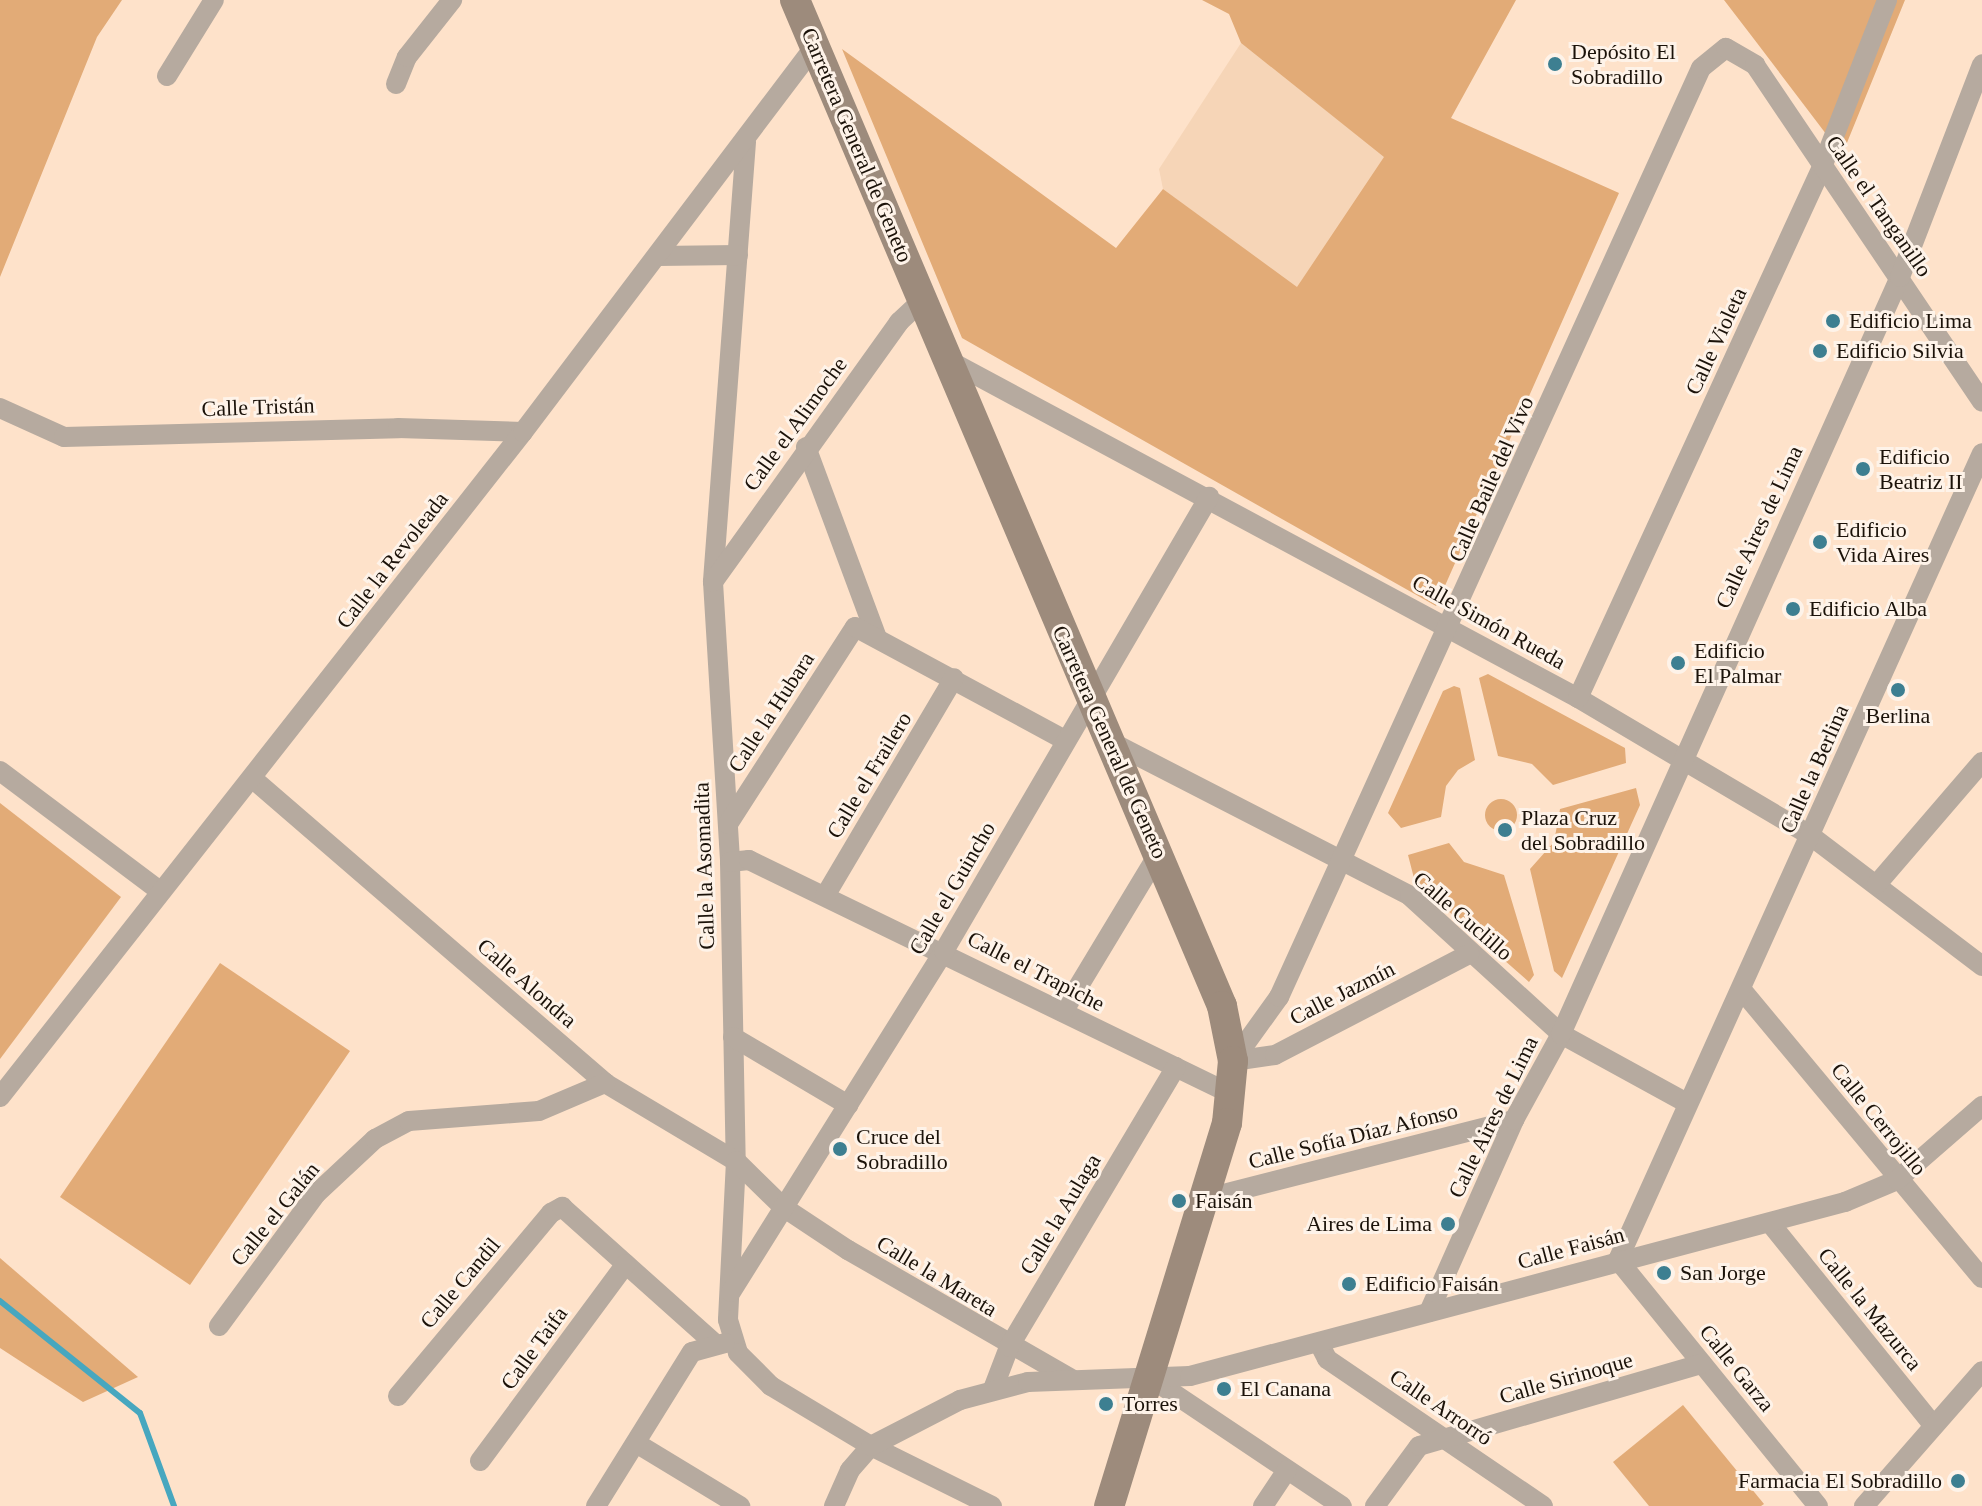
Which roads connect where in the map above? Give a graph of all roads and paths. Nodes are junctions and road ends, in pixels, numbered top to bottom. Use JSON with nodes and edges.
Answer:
{"nodes":[{"id":1,"x":214,"y":0,"type":"edge"},
{"id":2,"x":452,"y":0,"type":"edge"},
{"id":3,"x":795,"y":0,"type":"edge"},
{"id":4,"x":1887,"y":0,"type":"edge"},
{"id":5,"x":815,"y":46,"type":"junction"},
{"id":6,"x":1726,"y":48,"type":"joint"},
{"id":7,"x":1982,"y":64,"type":"edge"},
{"id":8,"x":167,"y":76,"type":"dead end"},
{"id":9,"x":396,"y":84,"type":"dead end"},
{"id":10,"x":746,"y":142,"type":"junction"},
{"id":11,"x":1822,"y":167,"type":"junction"},
{"id":12,"x":738,"y":255,"type":"junction"},
{"id":13,"x":658,"y":256,"type":"junction"},
{"id":14,"x":1900,"y":277,"type":"junction"},
{"id":15,"x":923,"y":300,"type":"junction"},
{"id":16,"x":948,"y":360,"type":"junction"},
{"id":17,"x":1982,"y":402,"type":"edge"},
{"id":18,"x":0,"y":408,"type":"edge"},
{"id":19,"x":523,"y":432,"type":"junction"},
{"id":20,"x":806,"y":447,"type":"junction"},
{"id":21,"x":1982,"y":453,"type":"edge"},
{"id":22,"x":1209,"y":497,"type":"junction"},
{"id":23,"x":713,"y":582,"type":"junction"},
{"id":24,"x":1450,"y":628,"type":"junction"},
{"id":25,"x":877,"y":638,"type":"junction"},
{"id":26,"x":954,"y":678,"type":"junction"},
{"id":27,"x":1578,"y":698,"type":"junction"},
{"id":28,"x":1090,"y":699,"type":"junction"},
{"id":29,"x":1065,"y":740,"type":"junction"},
{"id":30,"x":1109,"y":741,"type":"junction"},
{"id":31,"x":1679,"y":760,"type":"junction"},
{"id":32,"x":1982,"y":762,"type":"edge"},
{"id":33,"x":0,"y":771,"type":"edge"},
{"id":34,"x":252,"y":778,"type":"junction"},
{"id":35,"x":728,"y":824,"type":"junction"},
{"id":36,"x":1811,"y":836,"type":"junction"},
{"id":37,"x":1159,"y":853,"type":"junction"},
{"id":38,"x":1345,"y":860,"type":"junction"},
{"id":39,"x":730,"y":862,"type":"junction"},
{"id":40,"x":1877,"y":884,"type":"junction"},
{"id":41,"x":160,"y":891,"type":"junction"},
{"id":42,"x":825,"y":896,"type":"junction"},
{"id":43,"x":944,"y":951,"type":"junction"},
{"id":44,"x":1469,"y":954,"type":"junction"},
{"id":45,"x":1982,"y":966,"type":"edge"},
{"id":46,"x":1741,"y":989,"type":"junction"},
{"id":47,"x":1063,"y":1012,"type":"junction"},
{"id":48,"x":1561,"y":1034,"type":"junction"},
{"id":49,"x":733,"y":1037,"type":"junction"},
{"id":50,"x":1233,"y":1061,"type":"junction"},
{"id":51,"x":1176,"y":1067,"type":"junction"},
{"id":52,"x":605,"y":1083,"type":"junction"},
{"id":53,"x":1231,"y":1094,"type":"junction"},
{"id":54,"x":0,"y":1097,"type":"edge"},
{"id":55,"x":1687,"y":1103,"type":"junction"},
{"id":56,"x":848,"y":1105,"type":"junction"},
{"id":57,"x":1982,"y":1106,"type":"edge"},
{"id":58,"x":1514,"y":1120,"type":"junction"},
{"id":59,"x":736,"y":1161,"type":"junction"},
{"id":60,"x":1897,"y":1180,"type":"junction"},
{"id":61,"x":1204,"y":1199,"type":"junction"},
{"id":62,"x":783,"y":1207,"type":"junction"},
{"id":63,"x":1770,"y":1223,"type":"junction"},
{"id":64,"x":1618,"y":1260,"type":"junction"},
{"id":65,"x":626,"y":1264,"type":"junction"},
{"id":66,"x":1982,"y":1278,"type":"edge"},
{"id":67,"x":728,"y":1297,"type":"junction"},
{"id":68,"x":1429,"y":1312,"type":"junction"},
{"id":69,"x":219,"y":1326,"type":"dead end"},
{"id":70,"x":723,"y":1342,"type":"junction"},
{"id":71,"x":1319,"y":1343,"type":"junction"},
{"id":72,"x":1009,"y":1347,"type":"junction"},
{"id":73,"x":1702,"y":1364,"type":"junction"},
{"id":74,"x":1982,"y":1371,"type":"edge"},
{"id":75,"x":1149,"y":1377,"type":"junction"},
{"id":76,"x":1071,"y":1379,"type":"junction"},
{"id":77,"x":993,"y":1389,"type":"junction"},
{"id":78,"x":398,"y":1396,"type":"dead end"},
{"id":79,"x":1933,"y":1425,"type":"junction"},
{"id":80,"x":1443,"y":1438,"type":"junction"},
{"id":81,"x":636,"y":1443,"type":"junction"},
{"id":82,"x":871,"y":1446,"type":"junction"},
{"id":83,"x":480,"y":1461,"type":"dead end"},
{"id":84,"x":1287,"y":1470,"type":"junction"},
{"id":85,"x":596,"y":1506,"type":"edge"},
{"id":86,"x":740,"y":1506,"type":"edge"},
{"id":87,"x":834,"y":1506,"type":"edge"},
{"id":88,"x":992,"y":1506,"type":"edge"},
{"id":89,"x":1109,"y":1506,"type":"edge"},
{"id":90,"x":1263,"y":1506,"type":"edge"},
{"id":91,"x":1342,"y":1506,"type":"edge"},
{"id":92,"x":1375,"y":1506,"type":"edge"},
{"id":93,"x":1543,"y":1506,"type":"edge"},
{"id":94,"x":1818,"y":1506,"type":"edge"},
{"id":95,"x":1864,"y":1506,"type":"edge"}],
"edges":[{"from":1,"to":8,"type":"street"},
{"from":2,"to":9,"type":"street"},
{"from":3,"to":5,"type":"main road","name":"Carretera General de Geneto"},
{"from":4,"to":11,"type":"street","name":"Calle Violeta"},
{"from":5,"to":10,"type":"street","name":"Calle la Revoleada"},
{"from":5,"to":15,"type":"main road","name":"Carretera General de Geneto"},
{"from":6,"to":11,"type":"street","name":"Calle el Tanganillo"},
{"from":6,"to":24,"type":"street","name":"Calle Baile del Vivo"},
{"from":7,"to":14,"type":"street","name":"Calle Aires de Lima"},
{"from":10,"to":12,"type":"street","name":"Calle la Asomadita"},
{"from":10,"to":13,"type":"street","name":"Calle la Revoleada"},
{"from":11,"to":14,"type":"street","name":"Calle el Tanganillo"},
{"from":11,"to":27,"type":"street","name":"Calle Violeta"},
{"from":12,"to":13,"type":"street"},
{"from":12,"to":23,"type":"street","name":"Calle la Asomadita"},
{"from":13,"to":19,"type":"street","name":"Calle la Revoleada"},
{"from":14,"to":17,"type":"street","name":"Calle el Tanganillo"},
{"from":14,"to":31,"type":"street","name":"Calle Aires de Lima"},
{"from":15,"to":16,"type":"main road","name":"Carretera General de Geneto"},
{"from":15,"to":20,"type":"street","name":"Calle el Alimoche"},
{"from":16,"to":22,"type":"street","name":"Calle Simón Rueda"},
{"from":16,"to":28,"type":"main road","name":"Carretera General de Geneto"},
{"from":18,"to":19,"type":"street","name":"Calle Tristán"},
{"from":19,"to":34,"type":"street","name":"Calle la Revoleada"},
{"from":20,"to":23,"type":"street","name":"Calle el Alimoche"},
{"from":20,"to":25,"type":"street"},
{"from":21,"to":36,"type":"street","name":"Calle la Berlina"},
{"from":22,"to":24,"type":"street","name":"Calle Simón Rueda"},
{"from":22,"to":28,"type":"street","name":"Calle el Guincho"},
{"from":23,"to":35,"type":"street","name":"Calle la Asomadita"},
{"from":24,"to":27,"type":"street","name":"Calle Simón Rueda"},
{"from":24,"to":38,"type":"street","name":"Calle Baile del Vivo"},
{"from":25,"to":26,"type":"street"},
{"from":25,"to":35,"type":"street","name":"Calle la Hubara"},
{"from":26,"to":29,"type":"street"},
{"from":26,"to":42,"type":"street","name":"Calle el Frailero"},
{"from":27,"to":31,"type":"street","name":"Calle Simón Rueda"},
{"from":28,"to":29,"type":"street","name":"Calle el Guincho"},
{"from":28,"to":30,"type":"main road","name":"Carretera General de Geneto"},
{"from":29,"to":43,"type":"street","name":"Calle el Guincho"},
{"from":30,"to":37,"type":"main road","name":"Carretera General de Geneto"},
{"from":30,"to":38,"type":"street","name":"Calle Cuclillo"},
{"from":31,"to":36,"type":"street","name":"Calle Simón Rueda"},
{"from":31,"to":48,"type":"street","name":"Calle Aires de Lima"},
{"from":32,"to":40,"type":"street"},
{"from":33,"to":41,"type":"street"},
{"from":34,"to":41,"type":"street","name":"Calle la Revoleada"},
{"from":34,"to":52,"type":"street","name":"Calle Alondra"},
{"from":35,"to":39,"type":"street","name":"Calle la Asomadita"},
{"from":36,"to":40,"type":"street","name":"Calle Simón Rueda"},
{"from":36,"to":46,"type":"street","name":"Calle la Berlina"},
{"from":37,"to":47,"type":"street"},
{"from":37,"to":50,"type":"main road","name":"Carretera General de Geneto"},
{"from":38,"to":44,"type":"street","name":"Calle Cuclillo"},
{"from":38,"to":50,"type":"street","name":"Calle Baile del Vivo"},
{"from":39,"to":42,"type":"street","name":"Calle el Trapiche"},
{"from":39,"to":49,"type":"street","name":"Calle la Asomadita"},
{"from":40,"to":45,"type":"street","name":"Calle Simón Rueda"},
{"from":41,"to":54,"type":"street","name":"Calle la Revoleada"},
{"from":42,"to":43,"type":"street","name":"Calle el Trapiche"},
{"from":43,"to":47,"type":"street","name":"Calle el Trapiche"},
{"from":43,"to":56,"type":"street","name":"Calle el Guincho"},
{"from":44,"to":48,"type":"street","name":"Calle Cuclillo"},
{"from":44,"to":50,"type":"street","name":"Calle Jazmín"},
{"from":46,"to":55,"type":"street","name":"Calle la Berlina"},
{"from":46,"to":60,"type":"street","name":"Calle Cerrojillo"},
{"from":47,"to":51,"type":"street","name":"Calle el Trapiche"},
{"from":48,"to":55,"type":"street","name":"Calle Cuclillo"},
{"from":48,"to":58,"type":"street","name":"Calle Aires de Lima"},
{"from":49,"to":56,"type":"street"},
{"from":49,"to":59,"type":"street","name":"Calle la Asomadita"},
{"from":50,"to":53,"type":"main road","name":"Carretera General de Geneto"},
{"from":51,"to":53,"type":"street","name":"Calle el Trapiche"},
{"from":51,"to":72,"type":"street","name":"Calle la Aulaga"},
{"from":52,"to":59,"type":"street","name":"Calle Alondra"},
{"from":52,"to":69,"type":"street","name":"Calle el Galán"},
{"from":53,"to":61,"type":"main road","name":"Carretera General de Geneto"},
{"from":55,"to":64,"type":"street","name":"Calle la Berlina"},
{"from":56,"to":62,"type":"street","name":"Calle el Guincho"},
{"from":57,"to":60,"type":"street","name":"Calle Faisán"},
{"from":58,"to":61,"type":"street","name":"Calle Sofía Díaz Afonso"},
{"from":58,"to":68,"type":"street","name":"Calle Aires de Lima"},
{"from":59,"to":62,"type":"street","name":"Calle Alondra"},
{"from":59,"to":67,"type":"street","name":"Calle la Asomadita"},
{"from":60,"to":63,"type":"street","name":"Calle Faisán"},
{"from":60,"to":66,"type":"street","name":"Calle Cerrojillo"},
{"from":61,"to":75,"type":"main road","name":"Carretera General de Geneto"},
{"from":62,"to":67,"type":"street","name":"Calle el Guincho"},
{"from":62,"to":72,"type":"street","name":"Calle la Mareta"},
{"from":63,"to":64,"type":"street","name":"Calle Faisán"},
{"from":63,"to":79,"type":"street","name":"Calle la Mazurca"},
{"from":64,"to":68,"type":"street","name":"Calle Faisán"},
{"from":64,"to":73,"type":"street","name":"Calle Garza"},
{"from":65,"to":70,"type":"street"},
{"from":65,"to":78,"type":"street","name":"Calle Candil"},
{"from":65,"to":83,"type":"street","name":"Calle Taifa"},
{"from":67,"to":70,"type":"street","name":"Calle la Asomadita"},
{"from":68,"to":71,"type":"street","name":"Calle Faisán"},
{"from":70,"to":81,"type":"street"},
{"from":70,"to":82,"type":"street"},
{"from":71,"to":75,"type":"street","name":"Calle Faisán"},
{"from":71,"to":80,"type":"street","name":"Calle Arrorró"},
{"from":72,"to":76,"type":"street","name":"Calle la Mareta"},
{"from":72,"to":77,"type":"street","name":"Calle la Aulaga"},
{"from":73,"to":80,"type":"street","name":"Calle Sirinoque"},
{"from":73,"to":94,"type":"street","name":"Calle Garza"},
{"from":74,"to":79,"type":"street"},
{"from":75,"to":76,"type":"street","name":"Calle Faisán"},
{"from":75,"to":84,"type":"street"},
{"from":75,"to":89,"type":"main road","name":"Carretera General de Geneto"},
{"from":76,"to":77,"type":"street","name":"Calle Faisán"},
{"from":77,"to":82,"type":"street","name":"Calle Faisán"},
{"from":79,"to":95,"type":"street"},
{"from":80,"to":92,"type":"street","name":"Calle Sirinoque"},
{"from":80,"to":93,"type":"street","name":"Calle Arrorró"},
{"from":81,"to":85,"type":"street"},
{"from":81,"to":86,"type":"street"},
{"from":82,"to":87,"type":"street"},
{"from":82,"to":88,"type":"street"},
{"from":84,"to":90,"type":"street"},
{"from":84,"to":91,"type":"street"}]}
